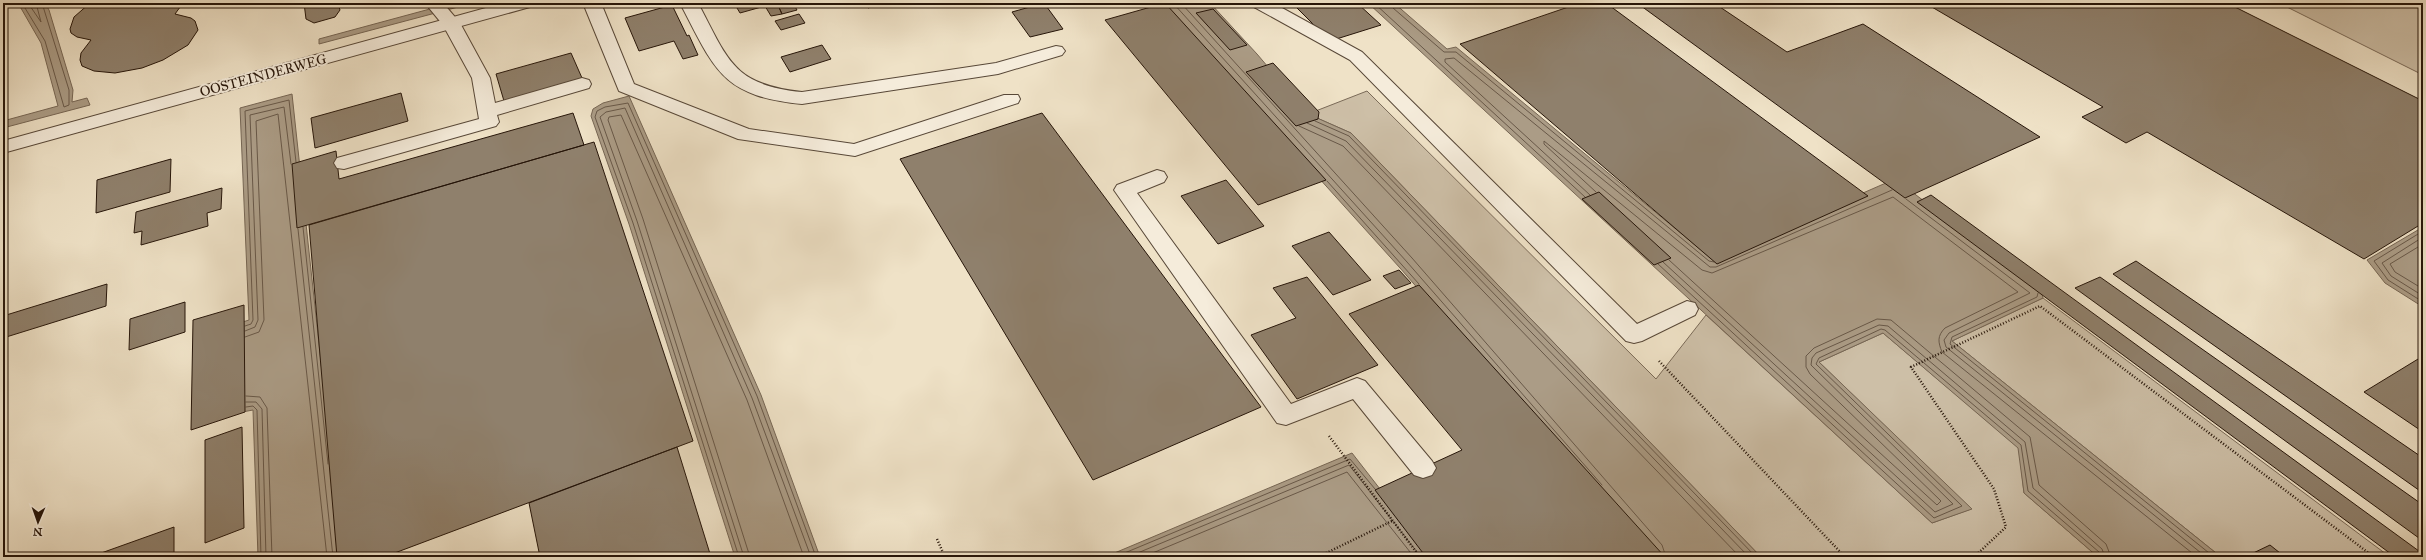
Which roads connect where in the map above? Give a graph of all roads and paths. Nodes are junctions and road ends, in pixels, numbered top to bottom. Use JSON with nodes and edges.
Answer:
{"nodes":[{"id":1,"x":524,"y":3,"type":"edge"},
{"id":2,"x":592,"y":3,"type":"edge"},
{"id":3,"x":689,"y":3,"type":"edge"},
{"id":4,"x":1260,"y":3,"type":"edge"},
{"id":5,"x":440,"y":11,"type":"edge"},
{"id":6,"x":1056,"y":51,"type":"dead end"},
{"id":7,"x":582,"y":84,"type":"dead end"},
{"id":8,"x":1011,"y":99,"type":"dead end"},
{"id":9,"x":486,"y":112,"type":"junction"},
{"id":10,"x":3,"y":146,"type":"edge"},
{"id":11,"x":344,"y":163,"type":"dead end"},
{"id":12,"x":1157,"y":178,"type":"dead end"},
{"id":13,"x":1687,"y":309,"type":"dead end"},
{"id":14,"x":1634,"y":335,"type":"junction"},
{"id":15,"x":1307,"y":407,"type":"junction"},
{"id":16,"x":1423,"y":468,"type":"dead end"},
{"id":17,"x":1392,"y":521,"type":"junction"},
{"id":18,"x":937,"y":539,"type":"dead end"},
{"id":19,"x":945,"y":557,"type":"edge"},
{"id":20,"x":1318,"y":557,"type":"edge"},
{"id":21,"x":1420,"y":557,"type":"edge"},
{"id":22,"x":1845,"y":557,"type":"edge"},
{"id":23,"x":1974,"y":557,"type":"edge"},
{"id":24,"x":2374,"y":557,"type":"edge"}],
"edges":[{"from":1,"to":5,"type":"street","name":"OOSTEINDERWEG"},
{"from":2,"to":8,"type":"street"},
{"from":3,"to":6,"type":"street"},
{"from":4,"to":14,"type":"street"},
{"from":5,"to":9,"type":"street"},
{"from":5,"to":10,"type":"street","name":"OOSTEINDERWEG"},
{"from":7,"to":9,"type":"street"},
{"from":9,"to":11,"type":"street"},
{"from":12,"to":15,"type":"street"},
{"from":13,"to":14,"type":"street"},
{"from":14,"to":22,"type":"path"},
{"from":15,"to":16,"type":"street"},
{"from":15,"to":17,"type":"path"},
{"from":17,"to":20,"type":"path"},
{"from":17,"to":21,"type":"path"},
{"from":18,"to":19,"type":"path"},
{"from":23,"to":24,"type":"path"}]}
